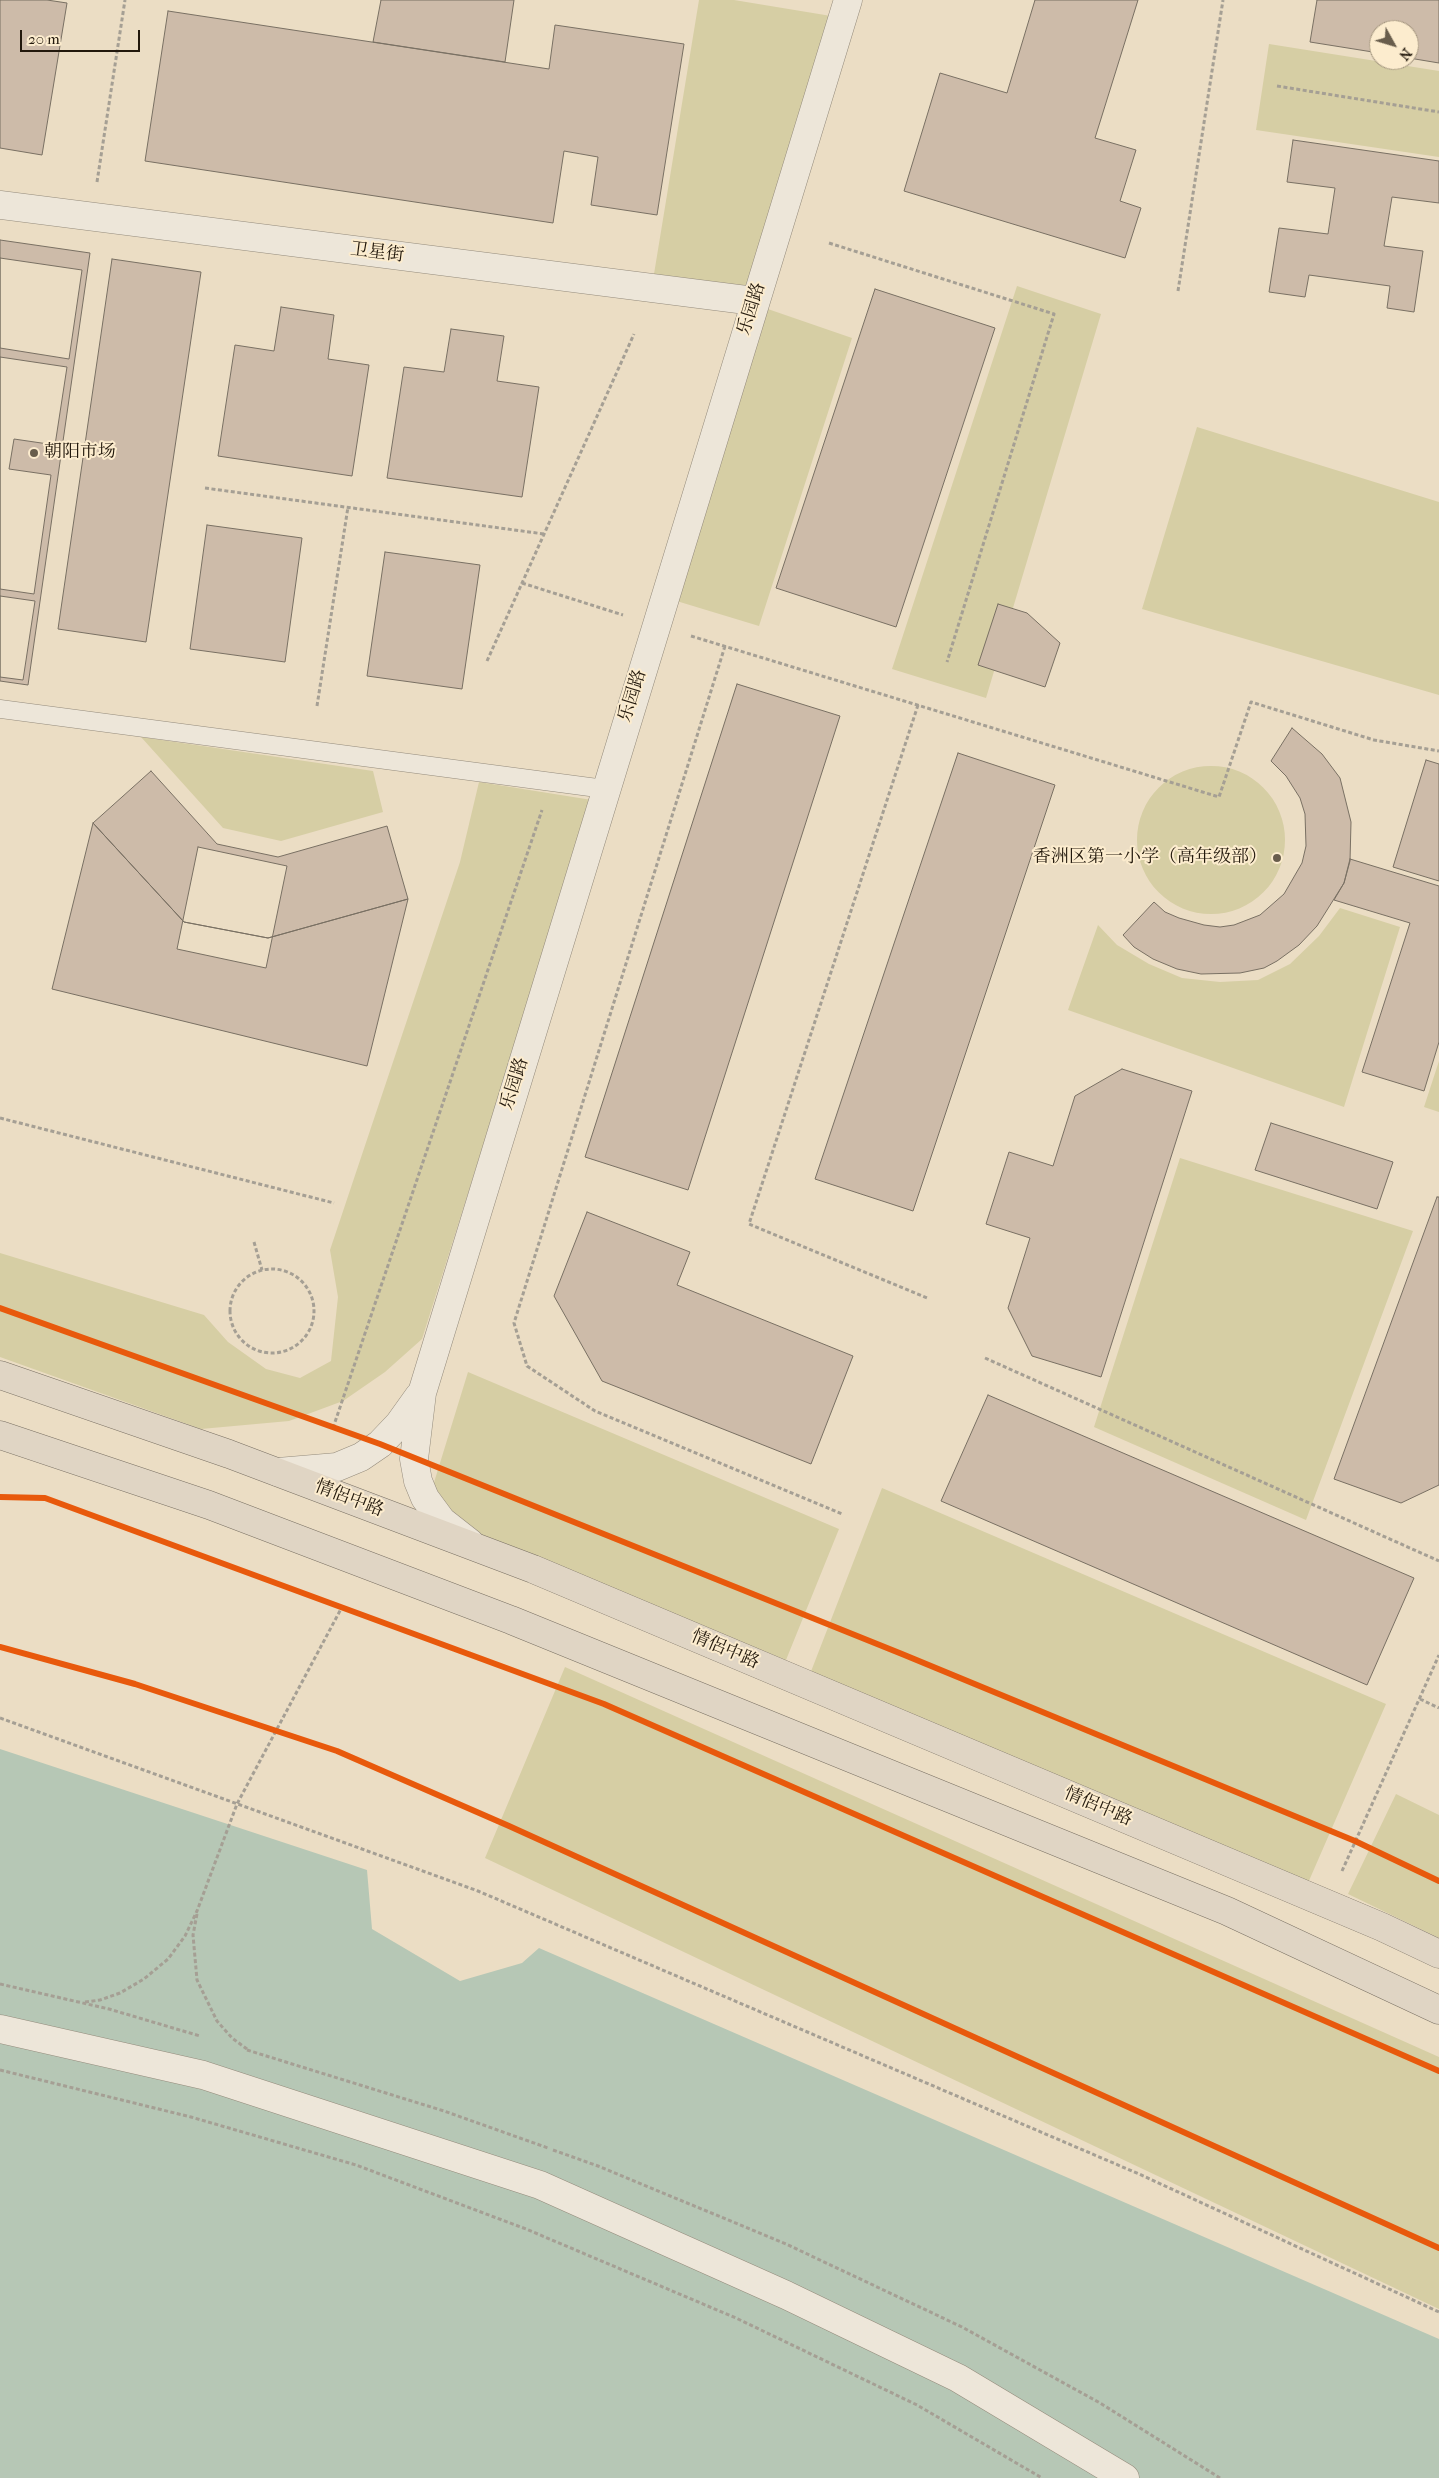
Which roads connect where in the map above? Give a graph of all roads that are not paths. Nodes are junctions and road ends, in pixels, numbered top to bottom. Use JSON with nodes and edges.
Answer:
{"nodes":[{"id":1,"x":848,"y":0,"type":"edge"},
{"id":2,"x":0,"y":205,"type":"edge"},
{"id":3,"x":754,"y":301,"type":"junction"},
{"id":4,"x":0,"y":709,"type":"edge"},
{"id":5,"x":605,"y":789,"type":"junction"},
{"id":6,"x":0,"y":1375,"type":"edge"},
{"id":7,"x":422,"y":1393,"type":"junction"},
{"id":8,"x":0,"y":1435,"type":"edge"},
{"id":9,"x":278,"y":1472,"type":"junction"},
{"id":10,"x":479,"y":1549,"type":"junction"},
{"id":11,"x":1439,"y":1954,"type":"edge"},
{"id":12,"x":1439,"y":2010,"type":"edge"},
{"id":13,"x":0,"y":2029,"type":"edge"},
{"id":14,"x":1124,"y":2478,"type":"edge"}],
"edges":[{"from":1,"to":3,"type":"street","name":"乐园路"},
{"from":2,"to":3,"type":"street","name":"卫星街"},
{"from":3,"to":5,"type":"street","name":"乐园路"},
{"from":4,"to":5,"type":"lane"},
{"from":5,"to":7,"type":"street","name":"乐园路"},
{"from":6,"to":9,"type":"highway","name":"情侶中路"},
{"from":7,"to":9,"type":"street"},
{"from":7,"to":10,"type":"street"},
{"from":8,"to":12,"type":"highway"},
{"from":9,"to":10,"type":"highway","name":"情侶中路"},
{"from":10,"to":11,"type":"highway","name":"情侶中路"},
{"from":13,"to":14,"type":"street"}]}
